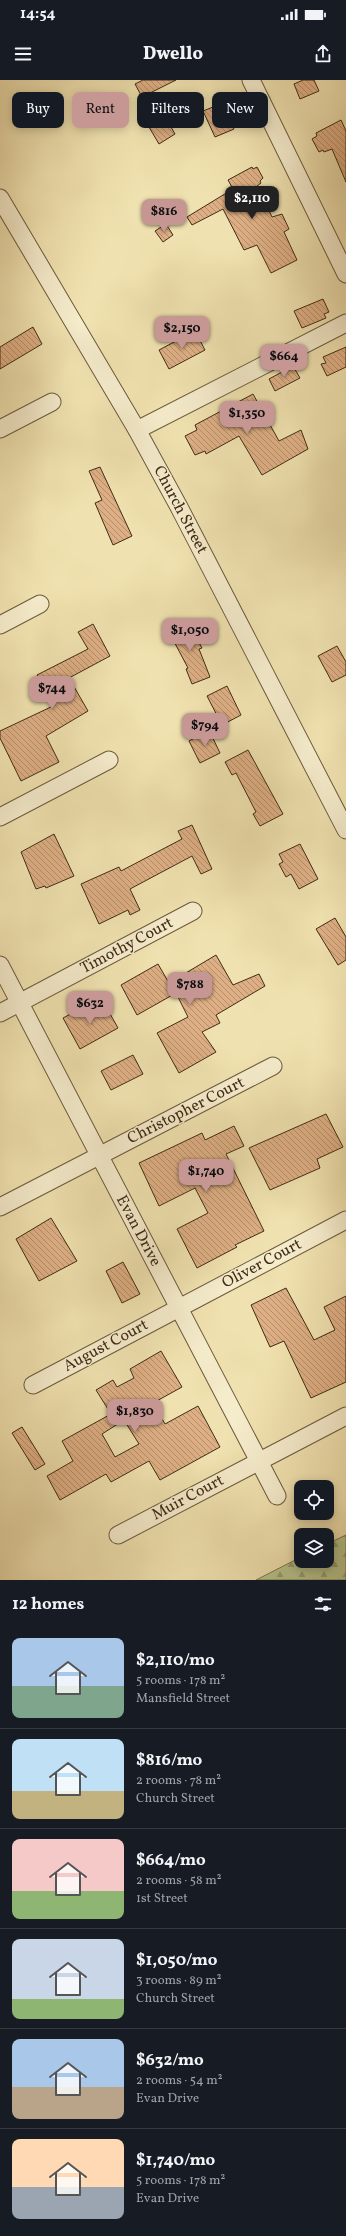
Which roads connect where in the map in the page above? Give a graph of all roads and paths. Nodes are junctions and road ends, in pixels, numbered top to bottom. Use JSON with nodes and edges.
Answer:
{"nodes":[{"id":1,"x":251,"y":80,"type":"edge"},
{"id":2,"x":0,"y":198,"type":"edge"},
{"id":3,"x":6,"y":221,"type":"edge"},
{"id":4,"x":346,"y":274,"type":"edge"},
{"id":5,"x":346,"y":323,"type":"edge"},
{"id":6,"x":52,"y":402,"type":"dead end"},
{"id":7,"x":0,"y":429,"type":"edge"},
{"id":8,"x":137,"y":430,"type":"junction"},
{"id":9,"x":40,"y":604,"type":"dead end"},
{"id":10,"x":0,"y":624,"type":"edge"},
{"id":11,"x":109,"y":760,"type":"dead end"},
{"id":12,"x":0,"y":817,"type":"edge"},
{"id":13,"x":346,"y":830,"type":"edge"},
{"id":14,"x":193,"y":911,"type":"dead end"},
{"id":15,"x":0,"y":965,"type":"edge"},
{"id":16,"x":20,"y":1002,"type":"junction"},
{"id":17,"x":0,"y":1013,"type":"edge"},
{"id":18,"x":273,"y":1066,"type":"dead end"},
{"id":19,"x":100,"y":1156,"type":"junction"},
{"id":20,"x":0,"y":1207,"type":"edge"},
{"id":21,"x":346,"y":1220,"type":"edge"},
{"id":22,"x":179,"y":1308,"type":"junction"},
{"id":23,"x":33,"y":1385,"type":"dead end"},
{"id":24,"x":346,"y":1416,"type":"edge"},
{"id":25,"x":259,"y":1461,"type":"junction"},
{"id":26,"x":277,"y":1496,"type":"dead end"},
{"id":27,"x":118,"y":1535,"type":"dead end"}],
"edges":[{"from":1,"to":4,"type":"street"},
{"from":2,"to":3,"type":"street","name":"Church Street"},
{"from":3,"to":8,"type":"street","name":"Church Street"},
{"from":5,"to":8,"type":"street"},
{"from":6,"to":7,"type":"street"},
{"from":8,"to":13,"type":"street","name":"Church Street"},
{"from":9,"to":10,"type":"street"},
{"from":11,"to":12,"type":"street"},
{"from":14,"to":16,"type":"street","name":"Timothy Court"},
{"from":15,"to":16,"type":"street","name":"Evan Drive"},
{"from":16,"to":17,"type":"street","name":"Timothy Court"},
{"from":16,"to":19,"type":"street","name":"Evan Drive"},
{"from":18,"to":19,"type":"street","name":"Christopher Court"},
{"from":19,"to":20,"type":"street","name":"Christopher Court"},
{"from":19,"to":22,"type":"street","name":"Evan Drive"},
{"from":21,"to":22,"type":"street","name":"Oliver Court"},
{"from":22,"to":23,"type":"street","name":"August Court"},
{"from":22,"to":25,"type":"street","name":"Evan Drive"},
{"from":24,"to":25,"type":"street","name":"Muir Court"},
{"from":25,"to":26,"type":"street","name":"Evan Drive"},
{"from":25,"to":27,"type":"street","name":"Muir Court"}]}
